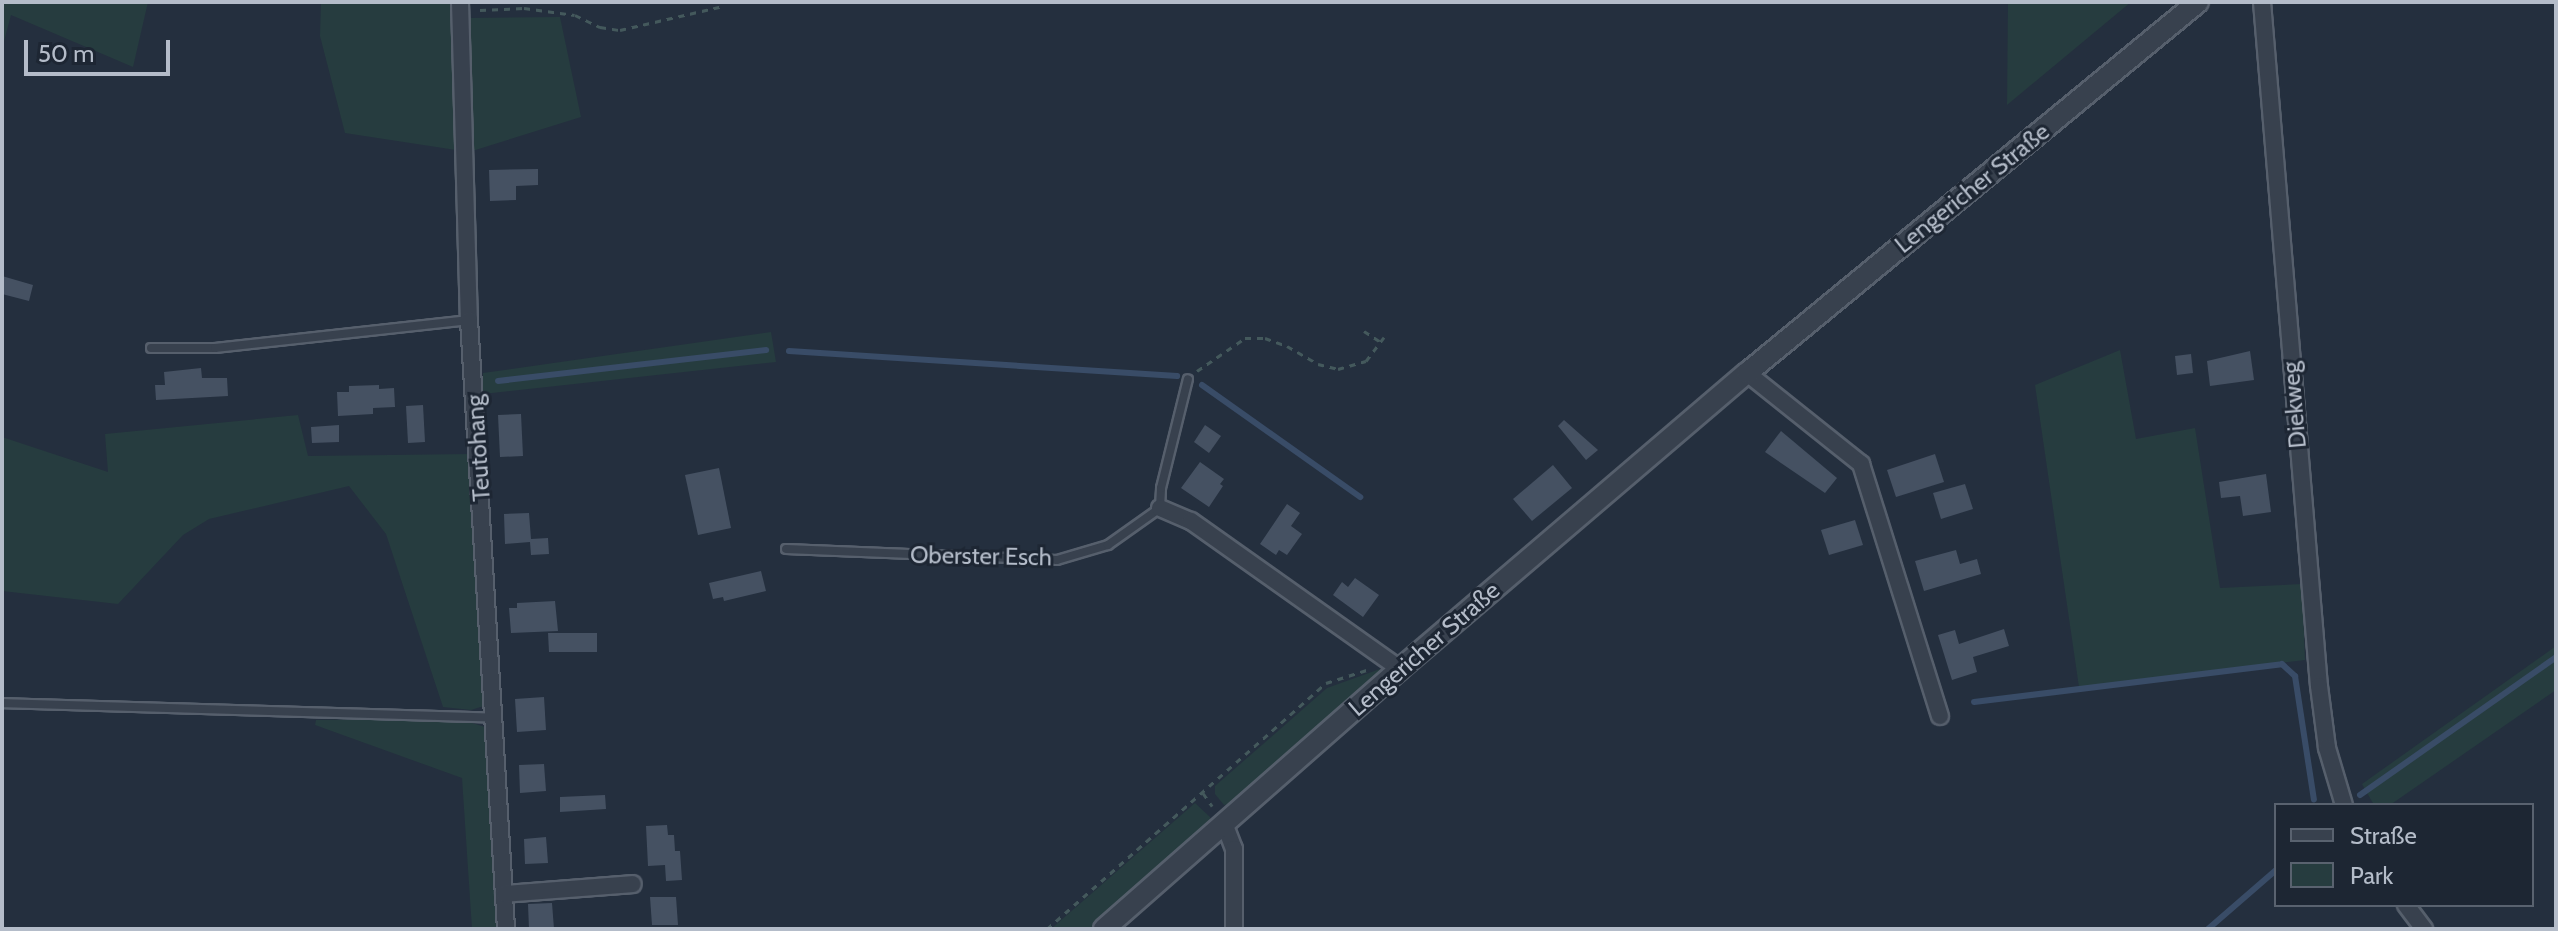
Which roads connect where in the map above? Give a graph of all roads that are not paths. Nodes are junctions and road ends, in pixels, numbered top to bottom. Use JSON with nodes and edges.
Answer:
{"nodes":[{"id":1,"x":2198,"y":2,"type":"edge"},
{"id":2,"x":2262,"y":2,"type":"edge"},
{"id":3,"x":460,"y":6,"type":"edge"},
{"id":4,"x":469,"y":320,"type":"junction"},
{"id":5,"x":151,"y":348,"type":"dead end"},
{"id":6,"x":1747,"y":373,"type":"junction"},
{"id":7,"x":1188,"y":379,"type":"road end"},
{"id":8,"x":1160,"y":508,"type":"junction"},
{"id":9,"x":786,"y":549,"type":"dead end"},
{"id":10,"x":1400,"y":669,"type":"junction"},
{"id":11,"x":2,"y":703,"type":"edge"},
{"id":12,"x":1940,"y":716,"type":"dead end"},
{"id":13,"x":494,"y":718,"type":"junction"},
{"id":14,"x":2343,"y":803,"type":"edge"},
{"id":15,"x":1224,"y":823,"type":"junction"},
{"id":16,"x":633,"y":884,"type":"dead end"},
{"id":17,"x":504,"y":894,"type":"junction"},
{"id":18,"x":2408,"y":907,"type":"edge"},
{"id":19,"x":506,"y":929,"type":"edge"},
{"id":20,"x":1104,"y":929,"type":"edge"},
{"id":21,"x":1234,"y":929,"type":"edge"},
{"id":22,"x":2424,"y":929,"type":"edge"}],
"edges":[{"from":1,"to":6,"type":"street","name":"Lengericher Straße"},
{"from":2,"to":14,"type":"street","name":"Diekweg"},
{"from":3,"to":4,"type":"street","name":"Teutohang"},
{"from":4,"to":5,"type":"lane"},
{"from":4,"to":13,"type":"street","name":"Teutohang"},
{"from":6,"to":10,"type":"street","name":"Lengericher Straße"},
{"from":6,"to":12,"type":"street"},
{"from":7,"to":8,"type":"lane"},
{"from":8,"to":9,"type":"lane","name":"Oberster Esch"},
{"from":8,"to":10,"type":"street"},
{"from":10,"to":15,"type":"street","name":"Lengericher Straße"},
{"from":11,"to":13,"type":"lane"},
{"from":13,"to":17,"type":"street","name":"Teutohang"},
{"from":15,"to":20,"type":"street","name":"Lengericher Straße"},
{"from":15,"to":21,"type":"street"},
{"from":16,"to":17,"type":"street"},
{"from":17,"to":19,"type":"street","name":"Teutohang"},
{"from":18,"to":22,"type":"street"}]}
